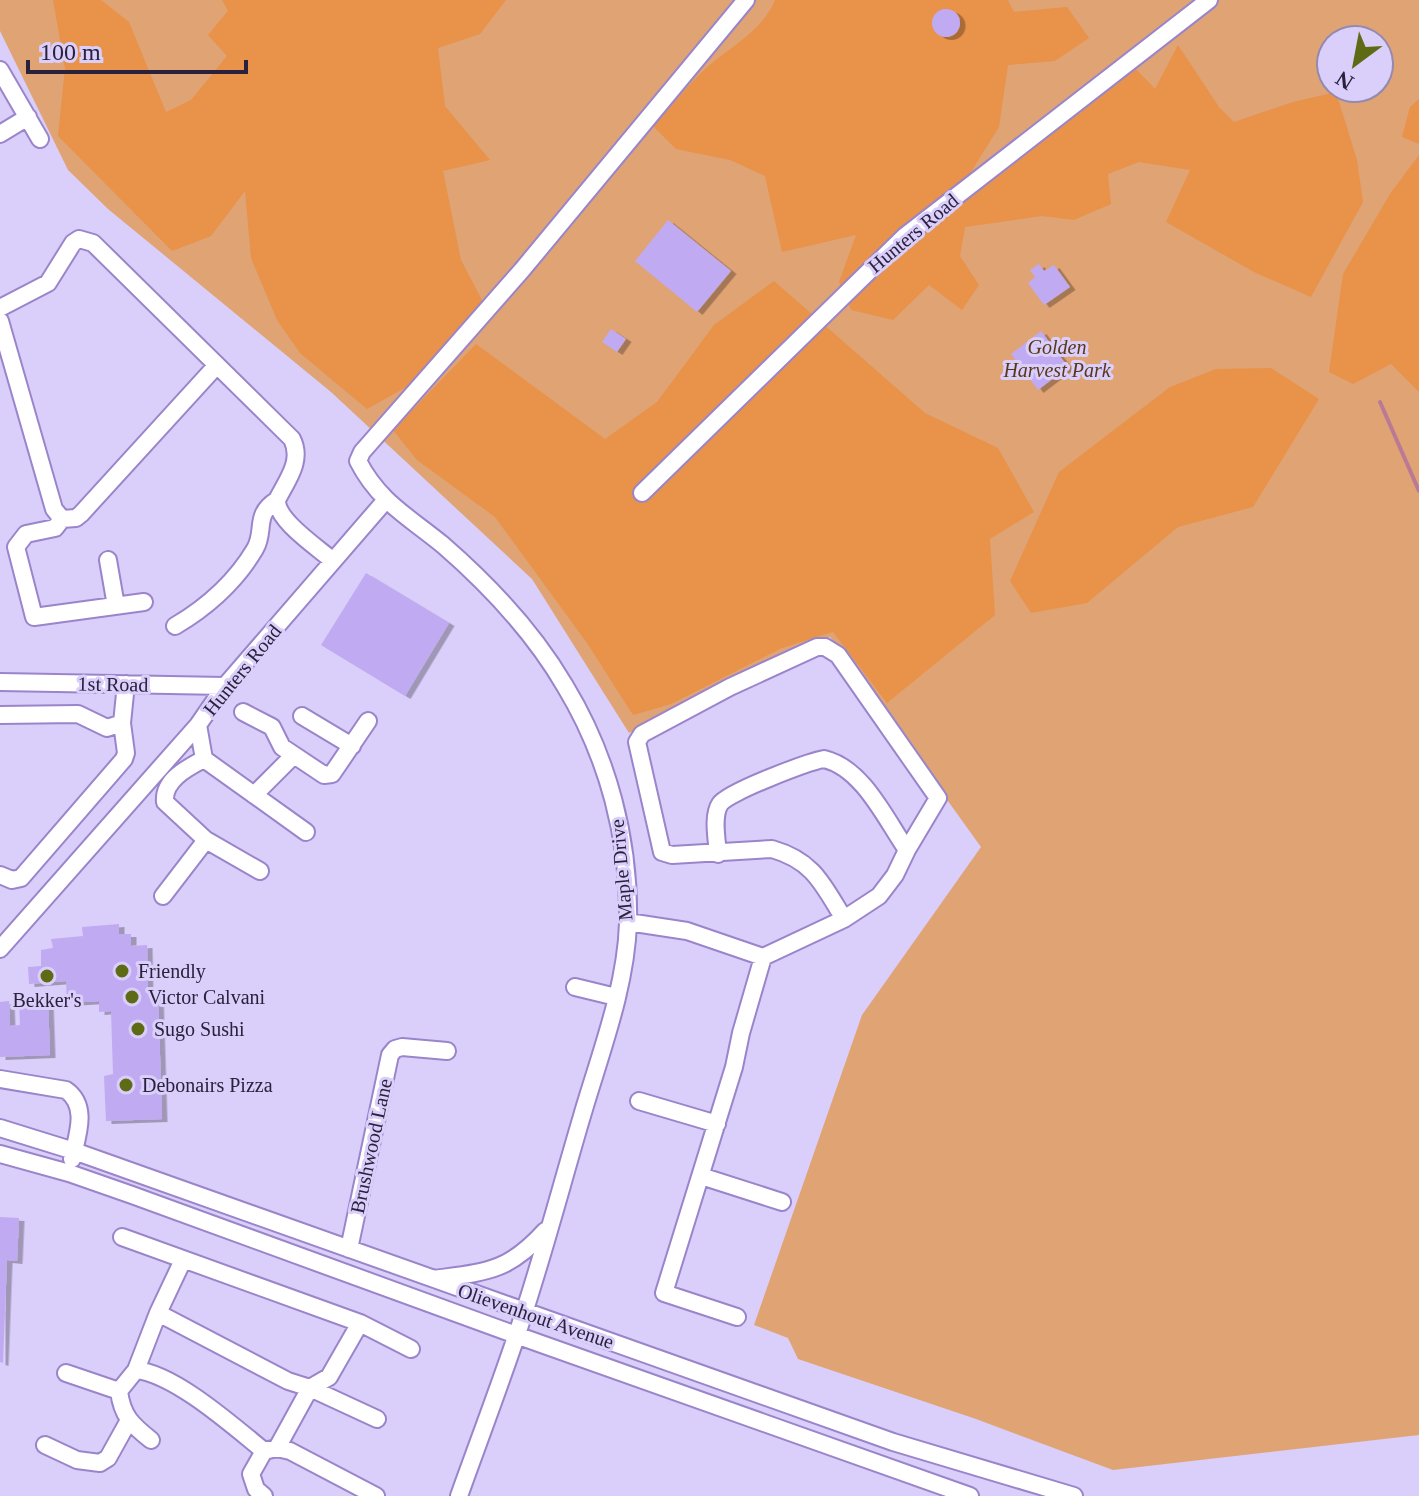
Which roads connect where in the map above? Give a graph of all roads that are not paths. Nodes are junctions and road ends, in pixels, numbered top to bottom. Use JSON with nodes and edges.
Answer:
{"nodes":[{"id":1,"x":746,"y":0,"type":"edge"},
{"id":2,"x":1209,"y":0,"type":"edge"},
{"id":3,"x":0,"y":70,"type":"edge"},
{"id":4,"x":28,"y":117,"type":"junction"},
{"id":5,"x":0,"y":134,"type":"edge"},
{"id":6,"x":40,"y":139,"type":"dead end"},
{"id":7,"x":0,"y":308,"type":"edge"},
{"id":8,"x":0,"y":321,"type":"edge"},
{"id":9,"x":217,"y":365,"type":"junction"},
{"id":10,"x":642,"y":493,"type":"dead end"},
{"id":11,"x":277,"y":500,"type":"junction"},
{"id":12,"x":385,"y":501,"type":"junction"},
{"id":13,"x":62,"y":519,"type":"junction"},
{"id":14,"x":108,"y":560,"type":"dead end"},
{"id":15,"x":333,"y":561,"type":"junction"},
{"id":16,"x":144,"y":602,"type":"dead end"},
{"id":17,"x":116,"y":606,"type":"junction"},
{"id":18,"x":175,"y":626,"type":"dead end"},
{"id":19,"x":0,"y":682,"type":"edge"},
{"id":20,"x":126,"y":684,"type":"junction"},
{"id":21,"x":225,"y":686,"type":"junction"},
{"id":22,"x":243,"y":712,"type":"dead end"},
{"id":23,"x":0,"y":715,"type":"edge"},
{"id":24,"x":302,"y":716,"type":"dead end"},
{"id":25,"x":368,"y":721,"type":"dead end"},
{"id":26,"x":122,"y":723,"type":"junction"},
{"id":27,"x":198,"y":725,"type":"junction"},
{"id":28,"x":352,"y":746,"type":"junction"},
{"id":29,"x":294,"y":755,"type":"junction"},
{"id":30,"x":204,"y":759,"type":"junction"},
{"id":31,"x":254,"y":795,"type":"junction"},
{"id":32,"x":306,"y":832,"type":"dead end"},
{"id":33,"x":206,"y":840,"type":"junction"},
{"id":34,"x":907,"y":850,"type":"junction"},
{"id":35,"x":718,"y":854,"type":"junction"},
{"id":36,"x":260,"y":871,"type":"dead end"},
{"id":37,"x":0,"y":875,"type":"edge"},
{"id":38,"x":163,"y":896,"type":"dead end"},
{"id":39,"x":844,"y":919,"type":"junction"},
{"id":40,"x":628,"y":922,"type":"junction"},
{"id":41,"x":0,"y":949,"type":"edge"},
{"id":42,"x":763,"y":957,"type":"junction"},
{"id":43,"x":575,"y":987,"type":"dead end"},
{"id":44,"x":616,"y":997,"type":"junction"},
{"id":45,"x":447,"y":1051,"type":"dead end"},
{"id":46,"x":0,"y":1079,"type":"edge"},
{"id":47,"x":639,"y":1101,"type":"dead end"},
{"id":48,"x":717,"y":1124,"type":"junction"},
{"id":49,"x":0,"y":1128,"type":"edge"},
{"id":50,"x":74,"y":1151,"type":"junction"},
{"id":51,"x":0,"y":1154,"type":"edge"},
{"id":52,"x":69,"y":1173,"type":"junction"},
{"id":53,"x":701,"y":1176,"type":"junction"},
{"id":54,"x":782,"y":1202,"type":"dead end"},
{"id":55,"x":550,"y":1226,"type":"junction"},
{"id":56,"x":122,"y":1237,"type":"dead end"},
{"id":57,"x":349,"y":1249,"type":"junction"},
{"id":58,"x":183,"y":1260,"type":"junction"},
{"id":59,"x":433,"y":1279,"type":"junction"},
{"id":60,"x":524,"y":1312,"type":"junction"},
{"id":61,"x":158,"y":1313,"type":"junction"},
{"id":62,"x":737,"y":1317,"type":"dead end"},
{"id":63,"x":360,"y":1323,"type":"junction"},
{"id":64,"x":516,"y":1335,"type":"junction"},
{"id":65,"x":411,"y":1349,"type":"dead end"},
{"id":66,"x":136,"y":1370,"type":"junction"},
{"id":67,"x":66,"y":1373,"type":"dead end"},
{"id":68,"x":310,"y":1388,"type":"junction"},
{"id":69,"x":119,"y":1391,"type":"junction"},
{"id":70,"x":377,"y":1419,"type":"dead end"},
{"id":71,"x":128,"y":1422,"type":"junction"},
{"id":72,"x":151,"y":1440,"type":"dead end"},
{"id":73,"x":45,"y":1445,"type":"dead end"},
{"id":74,"x":270,"y":1450,"type":"junction"},
{"id":75,"x":264,"y":1496,"type":"edge"},
{"id":76,"x":376,"y":1496,"type":"edge"},
{"id":77,"x":459,"y":1496,"type":"edge"},
{"id":78,"x":970,"y":1496,"type":"edge"},
{"id":79,"x":1074,"y":1496,"type":"edge"}],
"edges":[{"from":1,"to":12,"type":"street"},
{"from":2,"to":10,"type":"street","name":"Hunters Road"},
{"from":3,"to":4,"type":"street"},
{"from":4,"to":5,"type":"street"},
{"from":4,"to":6,"type":"street"},
{"from":7,"to":9,"type":"street"},
{"from":8,"to":13,"type":"street"},
{"from":9,"to":11,"type":"street"},
{"from":9,"to":13,"type":"street"},
{"from":11,"to":15,"type":"street"},
{"from":11,"to":18,"type":"street"},
{"from":12,"to":15,"type":"street","name":"Hunters Road"},
{"from":12,"to":40,"type":"street","name":"Maple Drive"},
{"from":13,"to":17,"type":"street"},
{"from":14,"to":17,"type":"street"},
{"from":15,"to":21,"type":"street","name":"Hunters Road"},
{"from":16,"to":17,"type":"street"},
{"from":19,"to":20,"type":"street","name":"1st Road"},
{"from":20,"to":21,"type":"street","name":"1st Road"},
{"from":20,"to":26,"type":"street"},
{"from":21,"to":27,"type":"street","name":"Hunters Road"},
{"from":22,"to":29,"type":"street"},
{"from":23,"to":26,"type":"street"},
{"from":24,"to":28,"type":"street"},
{"from":25,"to":28,"type":"street"},
{"from":26,"to":37,"type":"street"},
{"from":27,"to":30,"type":"street"},
{"from":27,"to":41,"type":"street","name":"Hunters Road"},
{"from":28,"to":29,"type":"street"},
{"from":29,"to":31,"type":"street"},
{"from":30,"to":31,"type":"street"},
{"from":30,"to":33,"type":"street"},
{"from":31,"to":32,"type":"street"},
{"from":33,"to":36,"type":"street"},
{"from":33,"to":38,"type":"street"},
{"from":34,"to":35,"type":"street"},
{"from":34,"to":35,"type":"street"},
{"from":34,"to":39,"type":"street"},
{"from":35,"to":39,"type":"street"},
{"from":39,"to":42,"type":"street"},
{"from":40,"to":42,"type":"street"},
{"from":40,"to":44,"type":"street","name":"Maple Drive"},
{"from":42,"to":48,"type":"street"},
{"from":43,"to":44,"type":"street"},
{"from":44,"to":55,"type":"street","name":"Maple Drive"},
{"from":45,"to":57,"type":"street","name":"Brushwood Lane"},
{"from":46,"to":50,"type":"street"},
{"from":47,"to":48,"type":"street"},
{"from":48,"to":53,"type":"street"},
{"from":49,"to":50,"type":"street","name":"Olievenhout Avenue"},
{"from":50,"to":52,"type":"street"},
{"from":50,"to":57,"type":"street","name":"Olievenhout Avenue"},
{"from":51,"to":52,"type":"street","name":"Olievenhout Avenue"},
{"from":52,"to":64,"type":"street","name":"Olievenhout Avenue"},
{"from":53,"to":54,"type":"street"},
{"from":53,"to":62,"type":"street"},
{"from":55,"to":59,"type":"street"},
{"from":55,"to":60,"type":"street","name":"Maple Drive"},
{"from":56,"to":58,"type":"street"},
{"from":57,"to":59,"type":"street","name":"Olievenhout Avenue"},
{"from":58,"to":61,"type":"street"},
{"from":58,"to":63,"type":"street"},
{"from":59,"to":60,"type":"street","name":"Olievenhout Avenue"},
{"from":60,"to":64,"type":"street","name":"Maple Drive"},
{"from":60,"to":79,"type":"street","name":"Olievenhout Avenue"},
{"from":61,"to":66,"type":"street"},
{"from":61,"to":68,"type":"street"},
{"from":63,"to":65,"type":"street"},
{"from":63,"to":68,"type":"street"},
{"from":64,"to":77,"type":"street","name":"Maple Drive"},
{"from":64,"to":78,"type":"street","name":"Olievenhout Avenue"},
{"from":66,"to":69,"type":"street"},
{"from":66,"to":74,"type":"street"},
{"from":67,"to":69,"type":"street"},
{"from":68,"to":70,"type":"street"},
{"from":68,"to":74,"type":"street"},
{"from":69,"to":71,"type":"street"},
{"from":71,"to":72,"type":"street"},
{"from":71,"to":73,"type":"street"},
{"from":74,"to":75,"type":"street"},
{"from":74,"to":76,"type":"street"}]}
